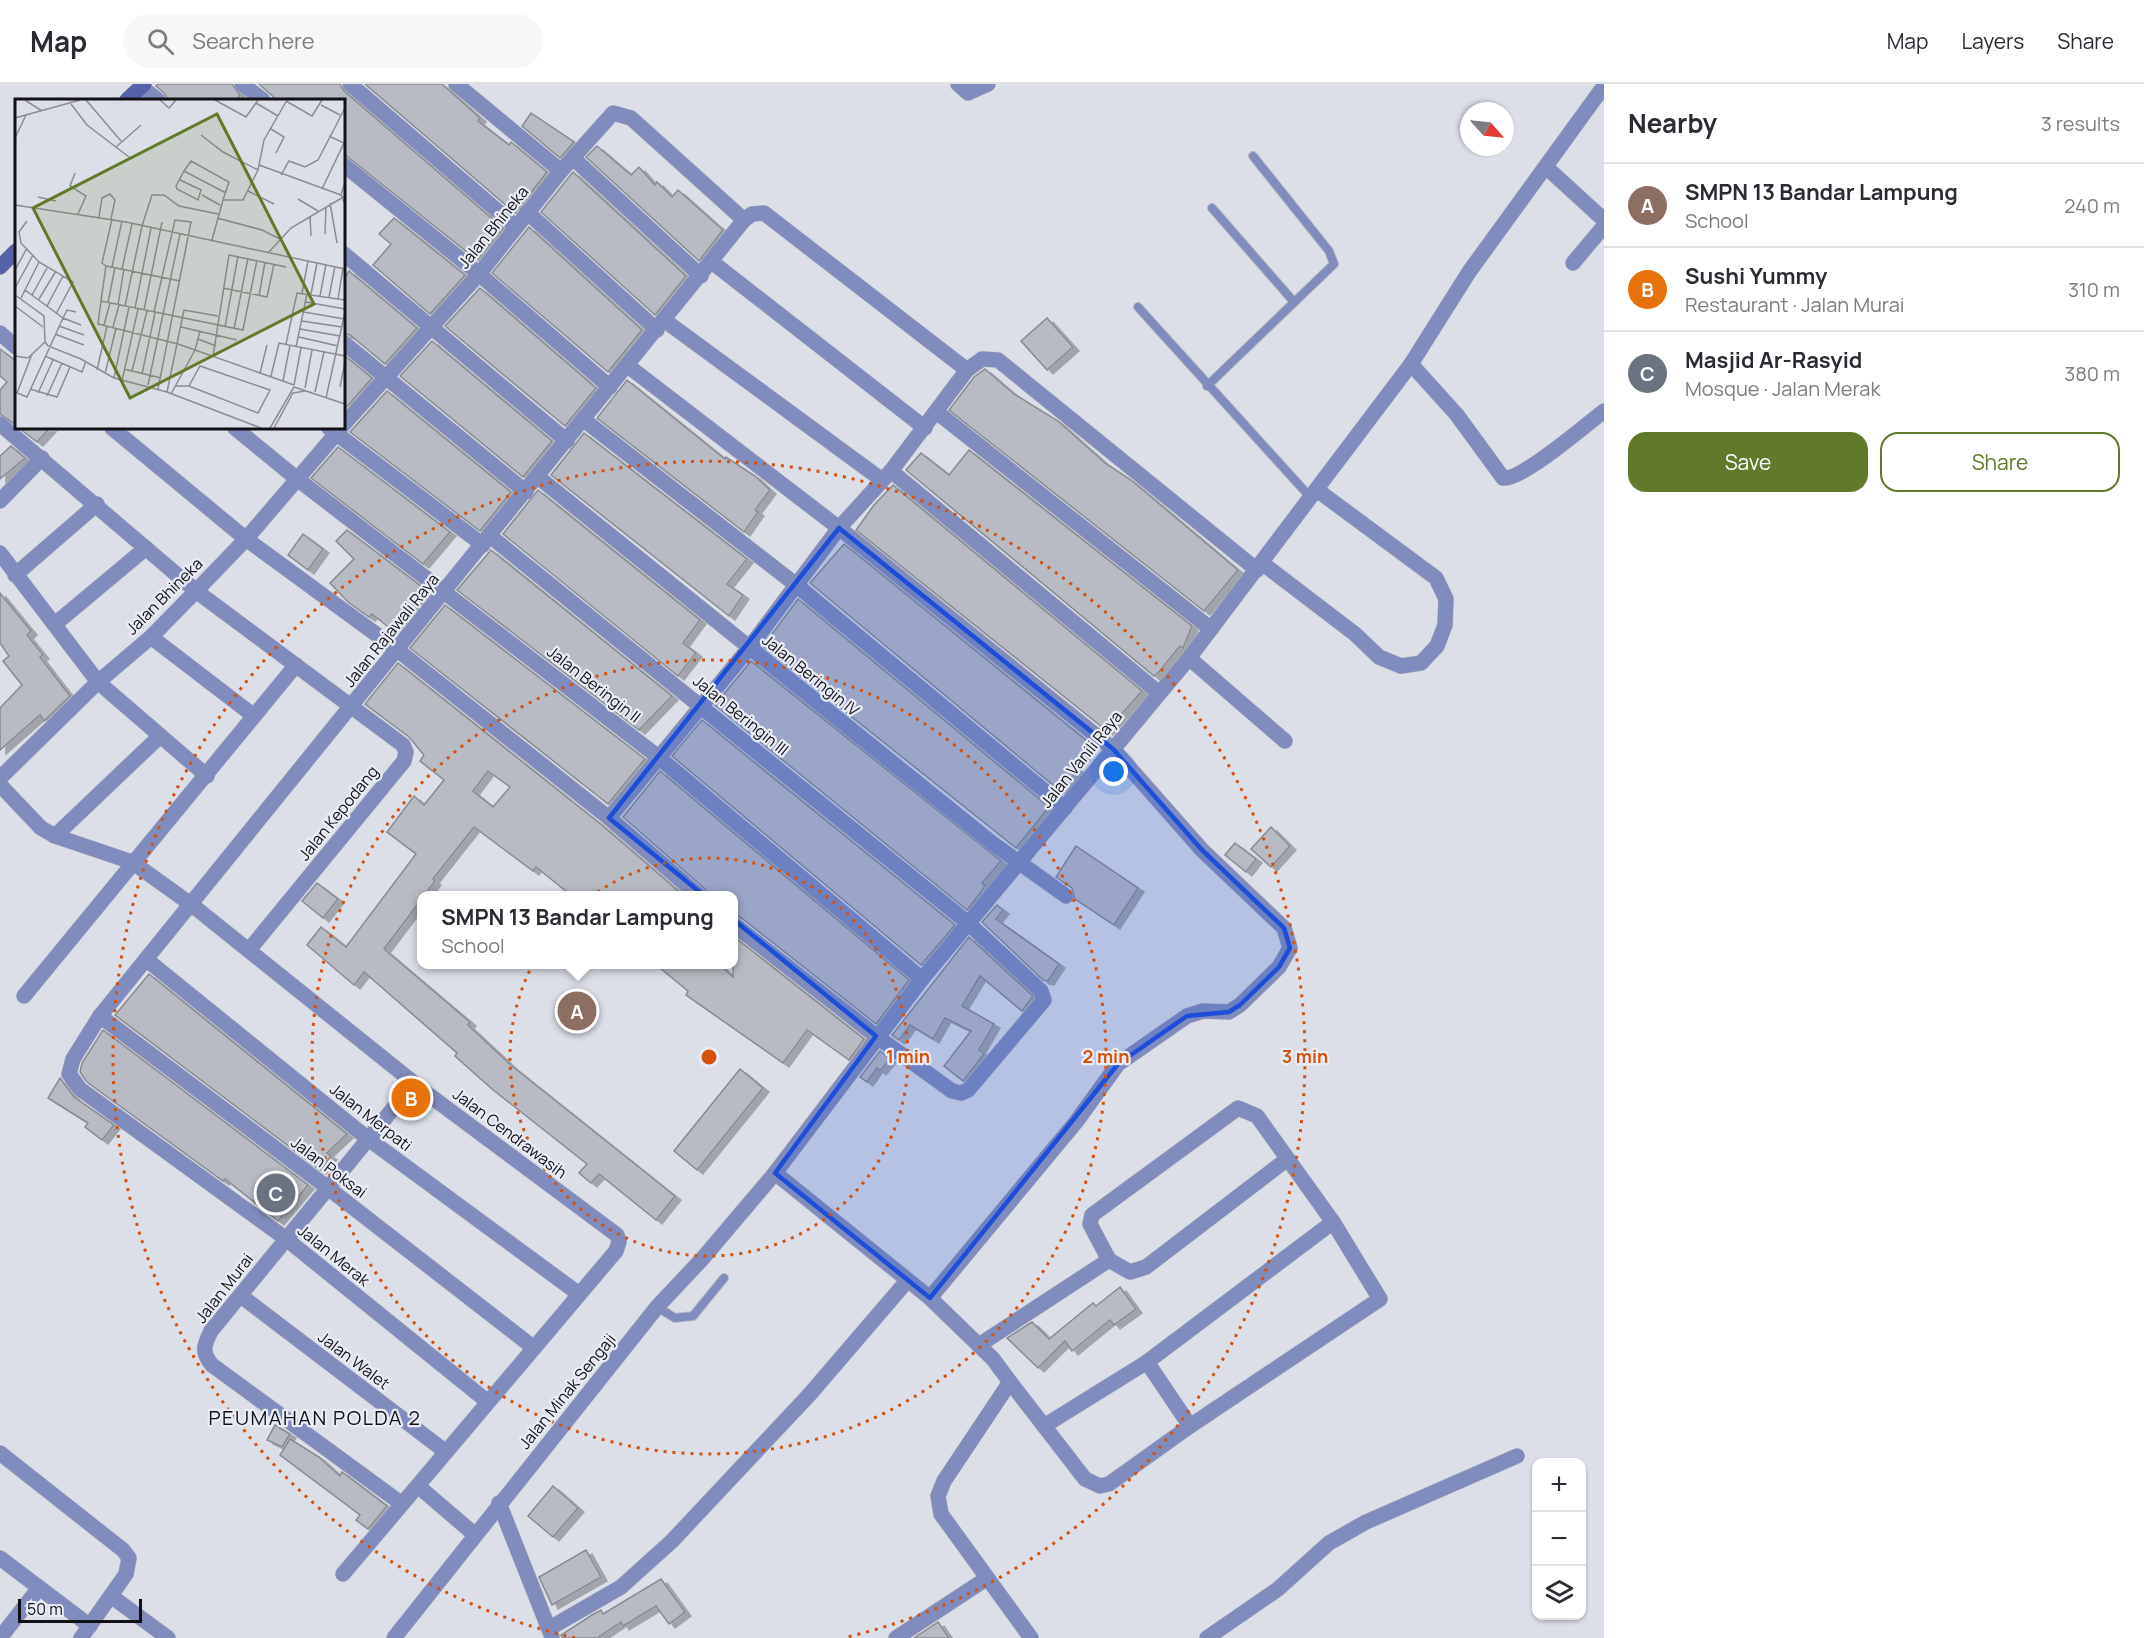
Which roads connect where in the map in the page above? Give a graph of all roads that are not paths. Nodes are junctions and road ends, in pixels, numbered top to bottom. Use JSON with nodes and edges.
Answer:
{"nodes":[{"id":1,"x":242,"y":84,"type":"edge"},
{"id":2,"x":350,"y":84,"type":"edge"},
{"id":3,"x":456,"y":84,"type":"edge"},
{"id":4,"x":988,"y":84,"type":"edge"},
{"id":5,"x":142,"y":85,"type":"edge"},
{"id":6,"x":1604,"y":86,"type":"edge"},
{"id":7,"x":963,"y":88,"type":"edge"},
{"id":8,"x":128,"y":99,"type":"edge"},
{"id":9,"x":157,"y":99,"type":"edge"},
{"id":10,"x":262,"y":99,"type":"edge"},
{"id":11,"x":1253,"y":156,"type":"dead end"},
{"id":12,"x":573,"y":158,"type":"junction"},
{"id":13,"x":345,"y":166,"type":"edge"},
{"id":14,"x":1545,"y":167,"type":"junction"},
{"id":15,"x":561,"y":171,"type":"junction"},
{"id":16,"x":1212,"y":208,"type":"dead end"},
{"id":17,"x":527,"y":212,"type":"junction"},
{"id":18,"x":748,"y":217,"type":"junction"},
{"id":19,"x":1604,"y":220,"type":"edge"},
{"id":20,"x":515,"y":226,"type":"junction"},
{"id":21,"x":1604,"y":226,"type":"edge"},
{"id":22,"x":15,"y":252,"type":"edge"},
{"id":23,"x":345,"y":255,"type":"edge"},
{"id":24,"x":712,"y":262,"type":"junction"},
{"id":25,"x":1573,"y":263,"type":"dead end"},
{"id":26,"x":0,"y":267,"type":"edge"},
{"id":27,"x":479,"y":274,"type":"junction"},
{"id":28,"x":701,"y":276,"type":"junction"},
{"id":29,"x":1294,"y":302,"type":"junction"},
{"id":30,"x":1138,"y":307,"type":"dead end"},
{"id":31,"x":661,"y":325,"type":"junction"},
{"id":32,"x":432,"y":326,"type":"junction"},
{"id":33,"x":0,"y":333,"type":"edge"},
{"id":34,"x":345,"y":344,"type":"edge"},
{"id":35,"x":15,"y":346,"type":"edge"},
{"id":36,"x":1411,"y":364,"type":"junction"},
{"id":37,"x":628,"y":366,"type":"junction"},
{"id":38,"x":968,"y":370,"type":"junction"},
{"id":39,"x":384,"y":378,"type":"junction"},
{"id":40,"x":1207,"y":386,"type":"junction"},
{"id":41,"x":610,"y":387,"type":"junction"},
{"id":42,"x":1604,"y":411,"type":"edge"},
{"id":43,"x":938,"y":413,"type":"junction"},
{"id":44,"x":345,"y":419,"type":"edge"},
{"id":45,"x":584,"y":420,"type":"junction"},
{"id":46,"x":0,"y":424,"type":"edge"},
{"id":47,"x":926,"y":428,"type":"junction"},
{"id":48,"x":113,"y":429,"type":"edge"},
{"id":49,"x":236,"y":429,"type":"edge"},
{"id":50,"x":336,"y":429,"type":"edge"},
{"id":51,"x":338,"y":429,"type":"edge"},
{"id":52,"x":567,"y":441,"type":"junction"},
{"id":53,"x":42,"y":458,"type":"junction"},
{"id":54,"x":887,"y":476,"type":"junction"},
{"id":55,"x":538,"y":477,"type":"junction"},
{"id":56,"x":296,"y":478,"type":"junction"},
{"id":57,"x":526,"y":492,"type":"junction"},
{"id":58,"x":1314,"y":494,"type":"junction"},
{"id":59,"x":0,"y":501,"type":"edge"},
{"id":60,"x":97,"y":504,"type":"junction"},
{"id":61,"x":839,"y":528,"type":"junction"},
{"id":62,"x":246,"y":539,"type":"junction"},
{"id":63,"x":487,"y":540,"type":"junction"},
{"id":64,"x":146,"y":548,"type":"junction"},
{"id":65,"x":0,"y":553,"type":"edge"},
{"id":66,"x":1259,"y":567,"type":"junction"},
{"id":67,"x":15,"y":575,"type":"junction"},
{"id":68,"x":795,"y":584,"type":"junction"},
{"id":69,"x":196,"y":591,"type":"junction"},
{"id":70,"x":446,"y":591,"type":"junction"},
{"id":71,"x":55,"y":624,"type":"junction"},
{"id":72,"x":1211,"y":629,"type":"junction"},
{"id":73,"x":151,"y":637,"type":"junction"},
{"id":74,"x":749,"y":648,"type":"junction"},
{"id":75,"x":398,"y":650,"type":"junction"},
{"id":76,"x":1189,"y":658,"type":"junction"},
{"id":77,"x":296,"y":665,"type":"junction"},
{"id":78,"x":98,"y":682,"type":"junction"},
{"id":79,"x":1159,"y":693,"type":"junction"},
{"id":80,"x":701,"y":705,"type":"junction"},
{"id":81,"x":353,"y":706,"type":"junction"},
{"id":82,"x":254,"y":716,"type":"junction"},
{"id":83,"x":159,"y":737,"type":"junction"},
{"id":84,"x":1285,"y":741,"type":"dead end"},
{"id":85,"x":1113,"y":749,"type":"junction"},
{"id":86,"x":657,"y":756,"type":"junction"},
{"id":87,"x":207,"y":776,"type":"junction"},
{"id":88,"x":0,"y":778,"type":"edge"},
{"id":89,"x":0,"y":785,"type":"edge"},
{"id":90,"x":1065,"y":808,"type":"junction"},
{"id":91,"x":609,"y":818,"type":"junction"},
{"id":92,"x":55,"y":836,"type":"junction"},
{"id":93,"x":1020,"y":861,"type":"junction"},
{"id":94,"x":132,"y":862,"type":"junction"},
{"id":95,"x":693,"y":891,"type":"edge"},
{"id":96,"x":1066,"y":896,"type":"dead end"},
{"id":97,"x":192,"y":905,"type":"junction"},
{"id":98,"x":968,"y":923,"type":"junction"},
{"id":99,"x":738,"y":928,"type":"edge"},
{"id":100,"x":249,"y":950,"type":"junction"},
{"id":101,"x":147,"y":960,"type":"junction"},
{"id":102,"x":922,"y":979,"type":"junction"},
{"id":103,"x":24,"y":996,"type":"dead end"},
{"id":104,"x":100,"y":1016,"type":"junction"},
{"id":105,"x":876,"y":1036,"type":"junction"},
{"id":106,"x":69,"y":1074,"type":"joint"},
{"id":107,"x":414,"y":1083,"type":"junction"},
{"id":108,"x":367,"y":1138,"type":"junction"},
{"id":109,"x":1286,"y":1160,"type":"junction"},
{"id":110,"x":775,"y":1173,"type":"junction"},
{"id":111,"x":328,"y":1188,"type":"junction"},
{"id":112,"x":1333,"y":1222,"type":"junction"},
{"id":113,"x":285,"y":1238,"type":"junction"},
{"id":114,"x":1109,"y":1260,"type":"junction"},
{"id":115,"x":724,"y":1278,"type":"dead end"},
{"id":116,"x":907,"y":1281,"type":"junction"},
{"id":117,"x":579,"y":1294,"type":"junction"},
{"id":118,"x":241,"y":1296,"type":"junction"},
{"id":119,"x":930,"y":1298,"type":"junction"},
{"id":120,"x":657,"y":1307,"type":"junction"},
{"id":121,"x":979,"y":1344,"type":"junction"},
{"id":122,"x":534,"y":1348,"type":"junction"},
{"id":123,"x":1147,"y":1362,"type":"junction"},
{"id":124,"x":1010,"y":1382,"type":"junction"},
{"id":125,"x":488,"y":1402,"type":"junction"},
{"id":126,"x":1044,"y":1426,"type":"junction"},
{"id":127,"x":1190,"y":1426,"type":"junction"},
{"id":128,"x":446,"y":1452,"type":"junction"},
{"id":129,"x":0,"y":1453,"type":"edge"},
{"id":130,"x":1517,"y":1455,"type":"dead end"},
{"id":131,"x":418,"y":1486,"type":"junction"},
{"id":132,"x":499,"y":1503,"type":"junction"},
{"id":133,"x":402,"y":1504,"type":"junction"},
{"id":134,"x":474,"y":1534,"type":"junction"},
{"id":135,"x":0,"y":1558,"type":"edge"},
{"id":136,"x":343,"y":1574,"type":"dead end"},
{"id":137,"x":986,"y":1579,"type":"junction"},
{"id":138,"x":39,"y":1588,"type":"junction"},
{"id":139,"x":111,"y":1596,"type":"junction"},
{"id":140,"x":86,"y":1632,"type":"edge"},
{"id":141,"x":551,"y":1633,"type":"edge"},
{"id":142,"x":0,"y":1638,"type":"edge"},
{"id":143,"x":168,"y":1638,"type":"edge"},
{"id":144,"x":394,"y":1638,"type":"edge"},
{"id":145,"x":896,"y":1638,"type":"edge"},
{"id":146,"x":1031,"y":1638,"type":"edge"},
{"id":147,"x":1208,"y":1638,"type":"edge"}],
"edges":[{"from":1,"to":10,"type":"street"},
{"from":2,"to":20,"type":"street"},
{"from":3,"to":15,"type":"street"},
{"from":4,"to":7,"type":"street"},
{"from":5,"to":8,"type":"street"},
{"from":5,"to":9,"type":"street"},
{"from":6,"to":14,"type":"street","name":"Jalan Vanili Raya"},
{"from":11,"to":29,"type":"lane"},
{"from":12,"to":15,"type":"street","name":"Jalan Bhineka"},
{"from":12,"to":18,"type":"street","name":"Jalan Bhineka"},
{"from":12,"to":28,"type":"street"},
{"from":13,"to":27,"type":"street"},
{"from":14,"to":19,"type":"street"},
{"from":14,"to":36,"type":"street","name":"Jalan Vanili Raya"},
{"from":15,"to":17,"type":"street","name":"Jalan Bhineka"},
{"from":16,"to":29,"type":"lane"},
{"from":17,"to":20,"type":"street","name":"Jalan Bhineka"},
{"from":17,"to":31,"type":"street"},
{"from":18,"to":24,"type":"street","name":"Jalan Rajawali Raya"},
{"from":18,"to":38,"type":"street"},
{"from":20,"to":27,"type":"street","name":"Jalan Bhineka"},
{"from":21,"to":25,"type":"street"},
{"from":22,"to":26,"type":"street"},
{"from":23,"to":32,"type":"street"},
{"from":24,"to":28,"type":"street","name":"Jalan Rajawali Raya"},
{"from":24,"to":47,"type":"street"},
{"from":27,"to":32,"type":"street","name":"Jalan Bhineka"},
{"from":27,"to":41,"type":"street"},
{"from":28,"to":31,"type":"street","name":"Jalan Rajawali Raya"},
{"from":29,"to":40,"type":"lane"},
{"from":30,"to":40,"type":"lane"},
{"from":31,"to":37,"type":"street","name":"Jalan Rajawali Raya"},
{"from":31,"to":54,"type":"street"},
{"from":32,"to":39,"type":"street","name":"Jalan Bhineka"},
{"from":32,"to":52,"type":"street"},
{"from":33,"to":35,"type":"street"},
{"from":34,"to":39,"type":"street"},
{"from":36,"to":42,"type":"street"},
{"from":36,"to":58,"type":"street","name":"Jalan Vanili Raya"},
{"from":37,"to":41,"type":"street","name":"Jalan Rajawali Raya"},
{"from":37,"to":61,"type":"street"},
{"from":38,"to":43,"type":"street"},
{"from":38,"to":66,"type":"street"},
{"from":39,"to":44,"type":"street","name":"Jalan Bhineka"},
{"from":39,"to":57,"type":"street"},
{"from":40,"to":58,"type":"lane"},
{"from":41,"to":45,"type":"street","name":"Jalan Rajawali Raya"},
{"from":43,"to":47,"type":"street"},
{"from":43,"to":72,"type":"street"},
{"from":45,"to":52,"type":"street","name":"Jalan Rajawali Raya"},
{"from":45,"to":68,"type":"street"},
{"from":46,"to":53,"type":"street","name":"Jalan Kepodang"},
{"from":47,"to":54,"type":"street"},
{"from":48,"to":62,"type":"street"},
{"from":49,"to":56,"type":"street","name":"Jalan Beringin II"},
{"from":50,"to":56,"type":"street","name":"Jalan Bhineka"},
{"from":51,"to":63,"type":"street","name":"Jalan Beringin III"},
{"from":52,"to":55,"type":"street","name":"Jalan Rajawali Raya"},
{"from":53,"to":59,"type":"street"},
{"from":53,"to":60,"type":"street","name":"Jalan Kepodang"},
{"from":54,"to":61,"type":"street"},
{"from":54,"to":79,"type":"street"},
{"from":55,"to":57,"type":"street","name":"Jalan Rajawali Raya"},
{"from":55,"to":74,"type":"street","name":"Jalan Beringin IV"},
{"from":56,"to":62,"type":"street","name":"Jalan Bhineka"},
{"from":56,"to":70,"type":"street","name":"Jalan Beringin II"},
{"from":57,"to":63,"type":"street","name":"Jalan Rajawali Raya"},
{"from":58,"to":66,"type":"street","name":"Jalan Vanili Raya"},
{"from":58,"to":66,"type":"street"},
{"from":60,"to":64,"type":"street","name":"Jalan Kepodang"},
{"from":60,"to":67,"type":"street"},
{"from":61,"to":68,"type":"street"},
{"from":61,"to":85,"type":"street"},
{"from":62,"to":69,"type":"street","name":"Jalan Bhineka"},
{"from":62,"to":75,"type":"street"},
{"from":63,"to":70,"type":"street","name":"Jalan Rajawali Raya"},
{"from":63,"to":80,"type":"street","name":"Jalan Beringin III"},
{"from":64,"to":69,"type":"street","name":"Jalan Kepodang"},
{"from":64,"to":71,"type":"street"},
{"from":65,"to":67,"type":"street"},
{"from":66,"to":72,"type":"street","name":"Jalan Vanili Raya"},
{"from":67,"to":71,"type":"street"},
{"from":68,"to":74,"type":"street"},
{"from":68,"to":90,"type":"street"},
{"from":69,"to":73,"type":"street","name":"Jalan Bhineka"},
{"from":69,"to":77,"type":"street","name":"Jalan Kepodang"},
{"from":70,"to":75,"type":"street","name":"Jalan Rajawali Raya"},
{"from":70,"to":86,"type":"street","name":"Jalan Beringin II"},
{"from":71,"to":78,"type":"street"},
{"from":72,"to":76,"type":"street","name":"Jalan Vanili Raya"},
{"from":73,"to":78,"type":"street","name":"Jalan Bhineka"},
{"from":73,"to":82,"type":"street"},
{"from":74,"to":80,"type":"street"},
{"from":74,"to":93,"type":"street","name":"Jalan Beringin IV"},
{"from":75,"to":81,"type":"street","name":"Jalan Rajawali Raya"},
{"from":75,"to":91,"type":"street"},
{"from":76,"to":79,"type":"street","name":"Jalan Vanili Raya"},
{"from":76,"to":84,"type":"street"},
{"from":77,"to":81,"type":"street","name":"Jalan Kepodang"},
{"from":77,"to":82,"type":"street"},
{"from":78,"to":83,"type":"street"},
{"from":78,"to":88,"type":"street","name":"Jalan Bhineka"},
{"from":79,"to":85,"type":"street","name":"Jalan Vanili Raya"},
{"from":80,"to":86,"type":"street"},
{"from":80,"to":98,"type":"street","name":"Jalan Beringin III"},
{"from":81,"to":97,"type":"street","name":"Jalan Rajawali Raya"},
{"from":81,"to":100,"type":"street","name":"Jalan Kepodang"},
{"from":82,"to":87,"type":"street"},
{"from":83,"to":87,"type":"street"},
{"from":83,"to":92,"type":"street"},
{"from":85,"to":90,"type":"street","name":"Jalan Vanili Raya"},
{"from":85,"to":119,"type":"street"},
{"from":86,"to":91,"type":"street"},
{"from":86,"to":102,"type":"street","name":"Jalan Beringin II"},
{"from":87,"to":94,"type":"street"},
{"from":89,"to":92,"type":"street","name":"Jalan Cendrawasih"},
{"from":90,"to":93,"type":"street","name":"Jalan Vanili Raya"},
{"from":91,"to":95,"type":"street"},
{"from":92,"to":94,"type":"street","name":"Jalan Cendrawasih"},
{"from":93,"to":96,"type":"street","name":"Jalan Beringin IV"},
{"from":93,"to":98,"type":"street","name":"Jalan Vanili Raya"},
{"from":94,"to":97,"type":"street","name":"Jalan Cendrawasih"},
{"from":94,"to":103,"type":"street"},
{"from":97,"to":100,"type":"street","name":"Jalan Cendrawasih"},
{"from":97,"to":101,"type":"street","name":"Jalan Rajawali Raya"},
{"from":98,"to":102,"type":"street","name":"Jalan Vanili Raya"},
{"from":98,"to":105,"type":"street","name":"Jalan Beringin III"},
{"from":99,"to":105,"type":"street"},
{"from":100,"to":107,"type":"street","name":"Jalan Cendrawasih"},
{"from":101,"to":104,"type":"street","name":"Jalan Rajawali Raya"},
{"from":101,"to":108,"type":"street","name":"Jalan Merpati"},
{"from":102,"to":105,"type":"street","name":"Jalan Vanili Raya"},
{"from":104,"to":106,"type":"street","name":"Jalan Rajawali Raya"},
{"from":104,"to":111,"type":"street","name":"Jalan Poksai"},
{"from":105,"to":110,"type":"street","name":"Jalan Vanili Raya"},
{"from":106,"to":113,"type":"street","name":"Jalan Merak"},
{"from":107,"to":108,"type":"street","name":"Jalan Murai"},
{"from":107,"to":117,"type":"street","name":"Jalan Cendrawasih"},
{"from":108,"to":111,"type":"street","name":"Jalan Murai"},
{"from":108,"to":117,"type":"street","name":"Jalan Merpati"},
{"from":109,"to":112,"type":"street"},
{"from":109,"to":114,"type":"street"},
{"from":109,"to":114,"type":"street"},
{"from":110,"to":116,"type":"street"},
{"from":110,"to":120,"type":"street","name":"Jalan Minak Sengaji"},
{"from":111,"to":113,"type":"street","name":"Jalan Murai"},
{"from":111,"to":122,"type":"street","name":"Jalan Poksai"},
{"from":112,"to":123,"type":"street"},
{"from":112,"to":127,"type":"street"},
{"from":113,"to":118,"type":"street","name":"Jalan Murai"},
{"from":113,"to":125,"type":"street","name":"Jalan Merak"},
{"from":114,"to":121,"type":"street"},
{"from":115,"to":120,"type":"lane"},
{"from":116,"to":119,"type":"street"},
{"from":116,"to":141,"type":"street"},
{"from":117,"to":122,"type":"street","name":"Jalan Cendrawasih"},
{"from":118,"to":128,"type":"street","name":"Jalan Walet"},
{"from":118,"to":133,"type":"street","name":"Jalan Murai"},
{"from":119,"to":121,"type":"street"},
{"from":120,"to":132,"type":"street","name":"Jalan Minak Sengaji"},
{"from":121,"to":124,"type":"street"},
{"from":122,"to":125,"type":"street","name":"Jalan Cendrawasih"},
{"from":123,"to":126,"type":"street"},
{"from":123,"to":127,"type":"street"},
{"from":124,"to":126,"type":"street"},
{"from":124,"to":137,"type":"street"},
{"from":125,"to":128,"type":"street","name":"Jalan Cendrawasih"},
{"from":126,"to":127,"type":"street"},
{"from":128,"to":131,"type":"street","name":"Jalan Cendrawasih"},
{"from":129,"to":139,"type":"street"},
{"from":130,"to":147,"type":"street"},
{"from":131,"to":133,"type":"street","name":"Jalan Cendrawasih"},
{"from":131,"to":134,"type":"street"},
{"from":132,"to":134,"type":"street","name":"Jalan Minak Sengaji"},
{"from":132,"to":141,"type":"street"},
{"from":133,"to":136,"type":"street","name":"Jalan Cendrawasih"},
{"from":134,"to":144,"type":"street","name":"Jalan Minak Sengaji"},
{"from":135,"to":138,"type":"street"},
{"from":137,"to":145,"type":"street"},
{"from":137,"to":146,"type":"street"},
{"from":138,"to":140,"type":"street"},
{"from":138,"to":142,"type":"street"},
{"from":139,"to":140,"type":"street"},
{"from":139,"to":143,"type":"street"}]}
